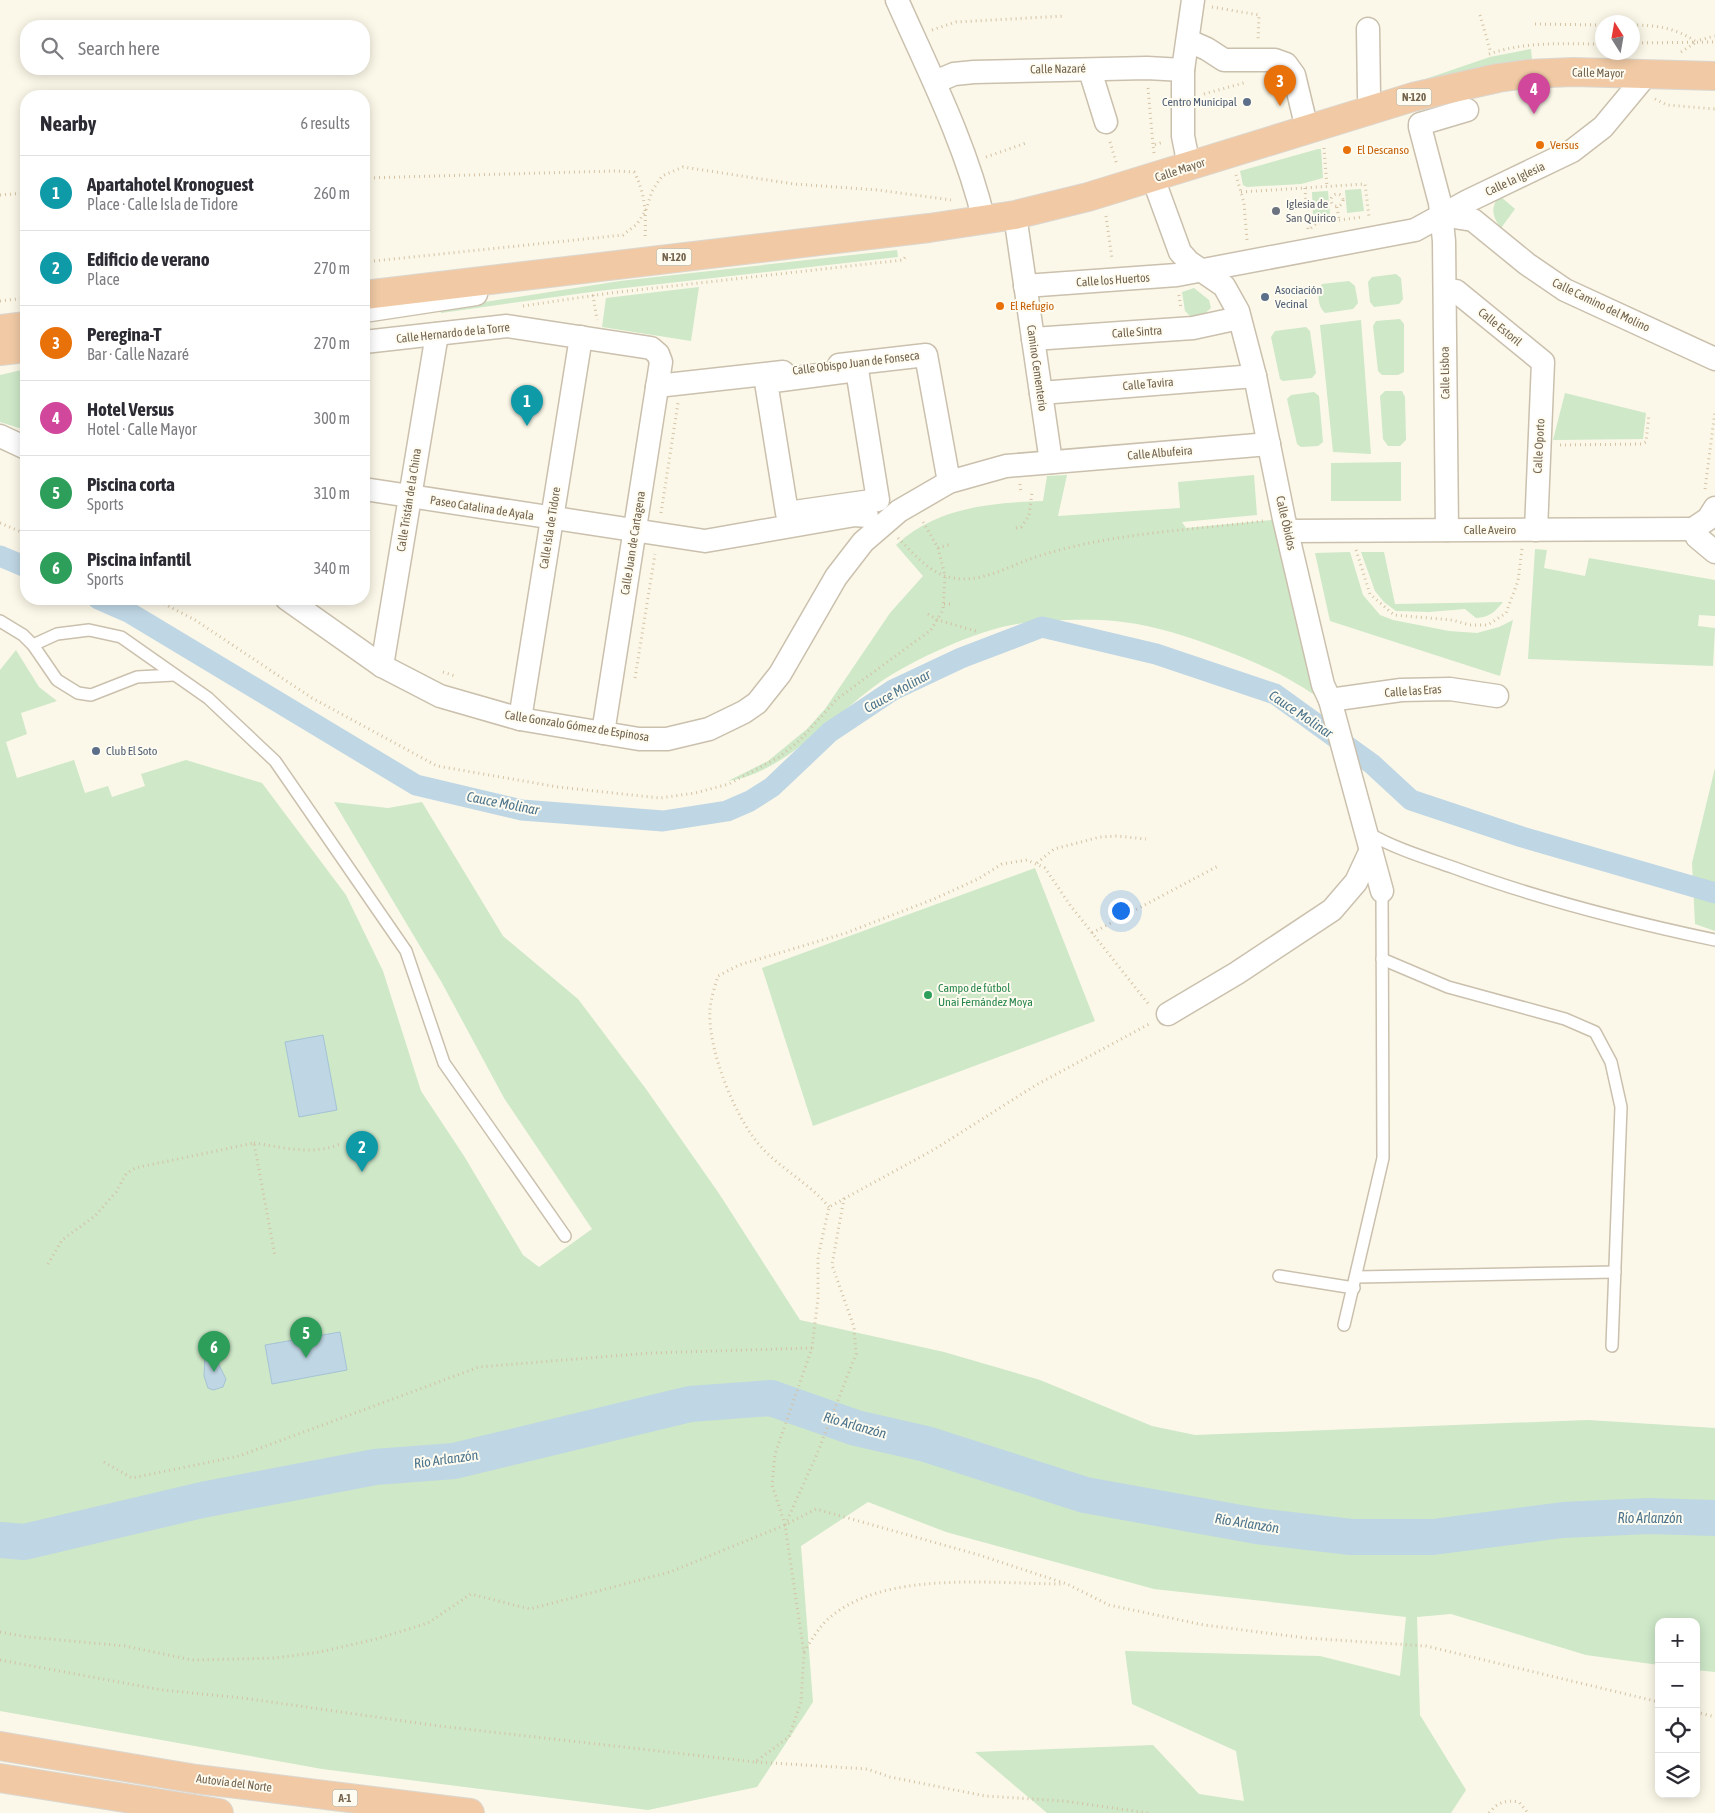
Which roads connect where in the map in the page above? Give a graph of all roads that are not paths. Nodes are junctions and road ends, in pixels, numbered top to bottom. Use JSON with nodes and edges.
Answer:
{"nodes":[{"id":1,"x":897,"y":0,"type":"edge"},
{"id":2,"x":1202,"y":3,"type":"edge"},
{"id":3,"x":1368,"y":29,"type":"dead end"},
{"id":4,"x":1189,"y":41,"type":"junction"},
{"id":5,"x":1183,"y":70,"type":"junction"},
{"id":6,"x":1715,"y":76,"type":"edge"},
{"id":7,"x":1092,"y":77,"type":"dead end"},
{"id":8,"x":935,"y":82,"type":"junction"},
{"id":9,"x":1650,"y":86,"type":"junction"},
{"id":10,"x":1373,"y":109,"type":"junction"},
{"id":11,"x":1467,"y":110,"type":"dead end"},
{"id":12,"x":1106,"y":122,"type":"road end"},
{"id":13,"x":1306,"y":129,"type":"junction"},
{"id":14,"x":1189,"y":166,"type":"junction"},
{"id":15,"x":1153,"y":178,"type":"junction"},
{"id":16,"x":1015,"y":215,"type":"junction"},
{"id":17,"x":1441,"y":215,"type":"junction"},
{"id":18,"x":984,"y":221,"type":"junction"},
{"id":19,"x":1201,"y":271,"type":"junction"},
{"id":20,"x":522,"y":275,"type":"junction"},
{"id":21,"x":1026,"y":286,"type":"junction"},
{"id":22,"x":1456,"y":291,"type":"dead end"},
{"id":23,"x":370,"y":294,"type":"edge"},
{"id":24,"x":370,"y":310,"type":"edge"},
{"id":25,"x":1239,"y":318,"type":"junction"},
{"id":26,"x":20,"y":327,"type":"edge"},
{"id":27,"x":0,"y":330,"type":"edge"},
{"id":28,"x":437,"y":334,"type":"junction"},
{"id":29,"x":581,"y":337,"type":"junction"},
{"id":30,"x":1033,"y":339,"type":"junction"},
{"id":31,"x":370,"y":341,"type":"edge"},
{"id":32,"x":20,"y":349,"type":"edge"},
{"id":33,"x":0,"y":351,"type":"edge"},
{"id":34,"x":658,"y":354,"type":"joint"},
{"id":35,"x":1715,"y":359,"type":"edge"},
{"id":36,"x":20,"y":360,"type":"edge"},
{"id":37,"x":1543,"y":362,"type":"joint"},
{"id":38,"x":0,"y":365,"type":"edge"},
{"id":39,"x":857,"y":370,"type":"joint"},
{"id":40,"x":1255,"y":376,"type":"junction"},
{"id":41,"x":657,"y":386,"type":"junction"},
{"id":42,"x":1041,"y":393,"type":"junction"},
{"id":43,"x":1269,"y":444,"type":"junction"},
{"id":44,"x":1051,"y":462,"type":"junction"},
{"id":45,"x":950,"y":482,"type":"junction"},
{"id":46,"x":370,"y":490,"type":"edge"},
{"id":47,"x":410,"y":496,"type":"junction"},
{"id":48,"x":1715,"y":508,"type":"edge"},
{"id":49,"x":552,"y":518,"type":"junction"},
{"id":50,"x":875,"y":519,"type":"junction"},
{"id":51,"x":1286,"y":525,"type":"junction"},
{"id":52,"x":1694,"y":529,"type":"junction"},
{"id":53,"x":1448,"y":530,"type":"junction"},
{"id":54,"x":634,"y":531,"type":"junction"},
{"id":55,"x":1529,"y":538,"type":"junction"},
{"id":56,"x":1715,"y":552,"type":"edge"},
{"id":57,"x":296,"y":605,"type":"edge"},
{"id":58,"x":0,"y":621,"type":"edge"},
{"id":59,"x":33,"y":645,"type":"junction"},
{"id":60,"x":382,"y":666,"type":"junction"},
{"id":61,"x":174,"y":674,"type":"junction"},
{"id":62,"x":1497,"y":696,"type":"dead end"},
{"id":63,"x":1330,"y":700,"type":"junction"},
{"id":64,"x":520,"y":718,"type":"junction"},
{"id":65,"x":603,"y":733,"type":"junction"},
{"id":66,"x":1367,"y":841,"type":"junction"},
{"id":67,"x":1382,"y":891,"type":"joint"},
{"id":68,"x":1715,"y":940,"type":"edge"},
{"id":69,"x":1382,"y":959,"type":"junction"},
{"id":70,"x":1164,"y":1016,"type":"road end"},
{"id":71,"x":565,"y":1236,"type":"dead end"},
{"id":72,"x":1615,"y":1272,"type":"junction"},
{"id":73,"x":1279,"y":1276,"type":"dead end"},
{"id":74,"x":1355,"y":1282,"type":"junction"},
{"id":75,"x":1344,"y":1325,"type":"dead end"},
{"id":76,"x":1612,"y":1346,"type":"dead end"},
{"id":77,"x":0,"y":1746,"type":"edge"},
{"id":78,"x":0,"y":1778,"type":"edge"},
{"id":79,"x":219,"y":1813,"type":"edge"},
{"id":80,"x":470,"y":1813,"type":"edge"}],
"edges":[{"from":1,"to":8,"type":"street"},
{"from":2,"to":4,"type":"street"},
{"from":3,"to":10,"type":"street"},
{"from":4,"to":5,"type":"street"},
{"from":4,"to":13,"type":"street"},
{"from":5,"to":8,"type":"street","name":"Calle Nazaré"},
{"from":5,"to":14,"type":"street"},
{"from":6,"to":9,"type":"highway","number":"N-120"},
{"from":7,"to":12,"type":"street"},
{"from":8,"to":18,"type":"street"},
{"from":9,"to":10,"type":"highway","name":"Calle Mayor","number":"N-120"},
{"from":9,"to":17,"type":"street","name":"Calle la Iglesia"},
{"from":10,"to":13,"type":"highway","name":"Calle Mayor","number":"N-120"},
{"from":11,"to":17,"type":"street"},
{"from":13,"to":14,"type":"highway","name":"Calle Mayor","number":"N-120"},
{"from":14,"to":15,"type":"highway","name":"Calle Mayor","number":"N-120"},
{"from":15,"to":16,"type":"highway","name":"Calle Mayor","number":"N-120"},
{"from":15,"to":19,"type":"street","name":"Calle Óbidos"},
{"from":16,"to":18,"type":"highway","name":"Calle Mayor","number":"N-120"},
{"from":16,"to":21,"type":"street","name":"Camino Cementerio"},
{"from":17,"to":19,"type":"street","name":"Calle la Iglesia"},
{"from":17,"to":35,"type":"street","name":"Calle Camino del Molino"},
{"from":17,"to":53,"type":"street","name":"Calle Lisboa"},
{"from":18,"to":20,"type":"highway","number":"N-120"},
{"from":19,"to":21,"type":"street","name":"Calle los Huertos"},
{"from":19,"to":25,"type":"street","name":"Calle Óbidos"},
{"from":20,"to":23,"type":"highway","number":"N-120"},
{"from":20,"to":24,"type":"street"},
{"from":21,"to":30,"type":"street","name":"Camino Cementerio"},
{"from":22,"to":37,"type":"street","name":"Calle Estoril"},
{"from":25,"to":30,"type":"street","name":"Calle Sintra"},
{"from":25,"to":40,"type":"street","name":"Calle Óbidos"},
{"from":26,"to":27,"type":"highway"},
{"from":28,"to":29,"type":"street","name":"Calle Hernardo de la Torre"},
{"from":28,"to":31,"type":"street","name":"Calle Hernardo de la Torre"},
{"from":28,"to":47,"type":"street","name":"Calle Tristán de la China"},
{"from":29,"to":34,"type":"street","name":"Calle Hernardo de la Torre"},
{"from":29,"to":49,"type":"street","name":"Calle Isla de Tidore"},
{"from":30,"to":42,"type":"street","name":"Camino Cementerio"},
{"from":32,"to":33,"type":"highway"},
{"from":34,"to":41,"type":"street","name":"Calle Juan de Cartagena"},
{"from":36,"to":38,"type":"street"},
{"from":37,"to":55,"type":"street","name":"Calle Oporto"},
{"from":39,"to":39,"type":"street"},
{"from":40,"to":42,"type":"street","name":"Calle Tavira"},
{"from":40,"to":43,"type":"street","name":"Calle Óbidos"},
{"from":41,"to":45,"type":"street","name":"Calle Obispo Juan de Fonseca"},
{"from":41,"to":54,"type":"street","name":"Calle Juan de Cartagena"},
{"from":42,"to":44,"type":"street","name":"Camino Cementerio"},
{"from":43,"to":44,"type":"street","name":"Calle Albufeira"},
{"from":43,"to":51,"type":"street","name":"Calle Óbidos"},
{"from":44,"to":45,"type":"street","name":"Calle Gonzalo Gómez de Espinosa"},
{"from":45,"to":50,"type":"street","name":"Calle Gonzalo Gómez de Espinosa"},
{"from":46,"to":47,"type":"street","name":"Paseo Catalina de Ayala"},
{"from":47,"to":49,"type":"street","name":"Paseo Catalina de Ayala"},
{"from":47,"to":60,"type":"street","name":"Calle Tristán de la China"},
{"from":48,"to":52,"type":"street"},
{"from":49,"to":54,"type":"street","name":"Paseo Catalina de Ayala"},
{"from":49,"to":64,"type":"street","name":"Calle Isla de Tidore"},
{"from":50,"to":54,"type":"street","name":"Paseo Catalina de Ayala"},
{"from":50,"to":65,"type":"street","name":"Calle Gonzalo Gómez de Espinosa"},
{"from":51,"to":53,"type":"street","name":"Calle Aveiro"},
{"from":51,"to":63,"type":"street","name":"Calle Óbidos"},
{"from":52,"to":55,"type":"street","name":"Calle Aveiro"},
{"from":52,"to":56,"type":"street"},
{"from":53,"to":55,"type":"street","name":"Calle Aveiro"},
{"from":54,"to":65,"type":"street","name":"Calle Juan de Cartagena"},
{"from":57,"to":60,"type":"street","name":"Calle Gonzalo Gómez de Espinosa"},
{"from":58,"to":59,"type":"lane"},
{"from":59,"to":61,"type":"lane"},
{"from":59,"to":61,"type":"lane"},
{"from":60,"to":64,"type":"street","name":"Calle Gonzalo Gómez de Espinosa"},
{"from":61,"to":71,"type":"lane"},
{"from":62,"to":63,"type":"street","name":"Calle las Eras"},
{"from":63,"to":66,"type":"street","name":"Calle Óbidos"},
{"from":64,"to":65,"type":"street","name":"Calle Gonzalo Gómez de Espinosa"},
{"from":66,"to":67,"type":"street","name":"Calle Óbidos"},
{"from":66,"to":68,"type":"lane"},
{"from":66,"to":70,"type":"street"},
{"from":67,"to":69,"type":"lane"},
{"from":69,"to":72,"type":"lane"},
{"from":69,"to":74,"type":"lane"},
{"from":72,"to":74,"type":"lane"},
{"from":72,"to":76,"type":"lane"},
{"from":73,"to":74,"type":"lane"},
{"from":74,"to":75,"type":"lane"},
{"from":77,"to":80,"type":"highway","name":"Autovía del Norte","number":"A-1"},
{"from":78,"to":79,"type":"highway"}]}
